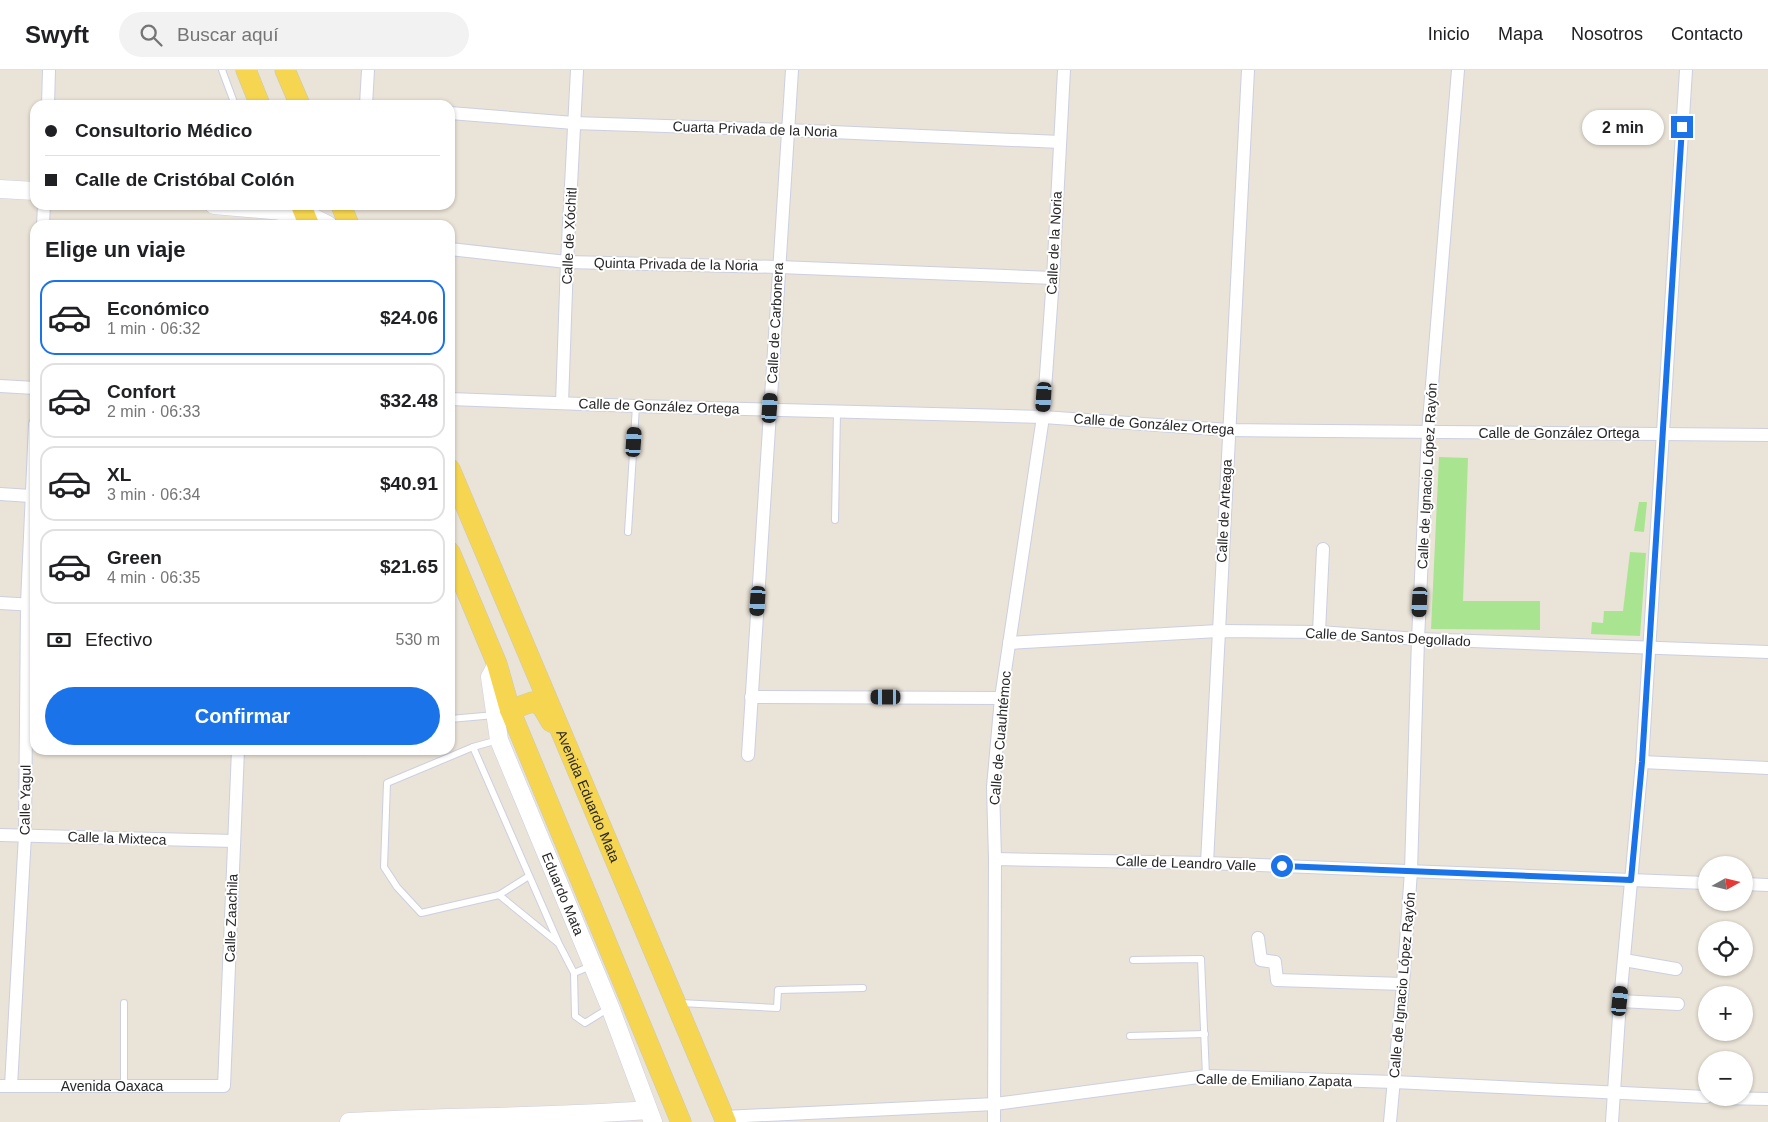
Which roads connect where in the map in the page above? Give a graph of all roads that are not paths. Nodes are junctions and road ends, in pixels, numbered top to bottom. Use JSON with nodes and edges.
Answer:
{"nodes":[{"id":1,"x":49,"y":70,"type":"edge"},
{"id":2,"x":222,"y":70,"type":"edge"},
{"id":3,"x":246,"y":70,"type":"edge"},
{"id":4,"x":286,"y":70,"type":"edge"},
{"id":5,"x":368,"y":70,"type":"edge"},
{"id":6,"x":577,"y":70,"type":"edge"},
{"id":7,"x":792,"y":70,"type":"edge"},
{"id":8,"x":1064,"y":70,"type":"edge"},
{"id":9,"x":1248,"y":70,"type":"edge"},
{"id":10,"x":1458,"y":70,"type":"edge"},
{"id":11,"x":1686,"y":70,"type":"edge"},
{"id":12,"x":48,"y":100,"type":"edge"},
{"id":13,"x":233,"y":100,"type":"edge"},
{"id":14,"x":258,"y":100,"type":"edge"},
{"id":15,"x":298,"y":100,"type":"edge"},
{"id":16,"x":366,"y":100,"type":"edge"},
{"id":17,"x":455,"y":113,"type":"edge"},
{"id":18,"x":574,"y":123,"type":"junction"},
{"id":19,"x":787,"y":130,"type":"junction"},
{"id":20,"x":1060,"y":142,"type":"junction"},
{"id":21,"x":0,"y":189,"type":"edge"},
{"id":22,"x":30,"y":191,"type":"edge"},
{"id":23,"x":254,"y":210,"type":"edge"},
{"id":24,"x":278,"y":213,"type":"edge"},
{"id":25,"x":305,"y":214,"type":"edge"},
{"id":26,"x":318,"y":220,"type":"edge"},
{"id":27,"x":455,"y":249,"type":"edge"},
{"id":28,"x":567,"y":262,"type":"junction"},
{"id":29,"x":779,"y":267,"type":"junction"},
{"id":30,"x":1053,"y":278,"type":"junction"},
{"id":31,"x":0,"y":386,"type":"edge"},
{"id":32,"x":30,"y":388,"type":"edge"},
{"id":33,"x":455,"y":399,"type":"edge"},
{"id":34,"x":562,"y":403,"type":"junction"},
{"id":35,"x":636,"y":406,"type":"junction"},
{"id":36,"x":770,"y":408,"type":"junction"},
{"id":37,"x":837,"y":410,"type":"junction"},
{"id":38,"x":1043,"y":417,"type":"junction"},
{"id":39,"x":1228,"y":430,"type":"junction"},
{"id":40,"x":1428,"y":433,"type":"junction"},
{"id":41,"x":1664,"y":433,"type":"junction"},
{"id":42,"x":1768,"y":435,"type":"edge"},
{"id":43,"x":455,"y":481,"type":"edge"},
{"id":44,"x":0,"y":494,"type":"edge"},
{"id":45,"x":30,"y":496,"type":"edge"},
{"id":46,"x":835,"y":520,"type":"dead end"},
{"id":47,"x":628,"y":532,"type":"dead end"},
{"id":48,"x":1323,"y":549,"type":"dead end"},
{"id":49,"x":455,"y":567,"type":"edge"},
{"id":50,"x":0,"y":603,"type":"edge"},
{"id":51,"x":30,"y":604,"type":"edge"},
{"id":52,"x":1218,"y":631,"type":"junction"},
{"id":53,"x":1319,"y":632,"type":"junction"},
{"id":54,"x":1418,"y":639,"type":"junction"},
{"id":55,"x":30,"y":642,"type":"edge"},
{"id":56,"x":1009,"y":643,"type":"junction"},
{"id":57,"x":1649,"y":648,"type":"junction"},
{"id":58,"x":1768,"y":652,"type":"edge"},
{"id":59,"x":751,"y":697,"type":"junction"},
{"id":60,"x":1001,"y":698,"type":"junction"},
{"id":61,"x":503,"y":712,"type":"junction"},
{"id":62,"x":455,"y":718,"type":"edge"},
{"id":63,"x":499,"y":740,"type":"junction"},
{"id":64,"x":473,"y":747,"type":"junction"},
{"id":65,"x":238,"y":755,"type":"edge"},
{"id":66,"x":454,"y":755,"type":"edge"},
{"id":67,"x":455,"y":755,"type":"edge"},
{"id":68,"x":748,"y":755,"type":"dead end"},
{"id":69,"x":1642,"y":762,"type":"junction"},
{"id":70,"x":1768,"y":768,"type":"edge"},
{"id":71,"x":585,"y":787,"type":"junction"},
{"id":72,"x":0,"y":834,"type":"edge"},
{"id":73,"x":25,"y":835,"type":"junction"},
{"id":74,"x":234,"y":841,"type":"junction"},
{"id":75,"x":995,"y":858,"type":"junction"},
{"id":76,"x":1207,"y":862,"type":"junction"},
{"id":77,"x":1411,"y":871,"type":"junction"},
{"id":78,"x":530,"y":876,"type":"junction"},
{"id":79,"x":1631,"y":880,"type":"junction"},
{"id":80,"x":1698,"y":883,"type":"edge"},
{"id":81,"x":1753,"y":884,"type":"edge"},
{"id":82,"x":1768,"y":885,"type":"edge"},
{"id":83,"x":499,"y":895,"type":"junction"},
{"id":84,"x":1258,"y":938,"type":"dead end"},
{"id":85,"x":559,"y":944,"type":"junction"},
{"id":86,"x":1133,"y":960,"type":"dead end"},
{"id":87,"x":1624,"y":960,"type":"junction"},
{"id":88,"x":592,"y":966,"type":"junction"},
{"id":89,"x":1676,"y":970,"type":"dead end"},
{"id":90,"x":574,"y":973,"type":"junction"},
{"id":91,"x":1403,"y":984,"type":"junction"},
{"id":92,"x":863,"y":988,"type":"dead end"},
{"id":93,"x":1620,"y":1001,"type":"junction"},
{"id":94,"x":124,"y":1003,"type":"dead end"},
{"id":95,"x":676,"y":1003,"type":"junction"},
{"id":96,"x":1678,"y":1004,"type":"dead end"},
{"id":97,"x":610,"y":1007,"type":"junction"},
{"id":98,"x":1205,"y":1034,"type":"junction"},
{"id":99,"x":1130,"y":1036,"type":"dead end"},
{"id":100,"x":1206,"y":1076,"type":"junction"},
{"id":101,"x":1394,"y":1082,"type":"junction"},
{"id":102,"x":6,"y":1086,"type":"edge"},
{"id":103,"x":124,"y":1086,"type":"junction"},
{"id":104,"x":224,"y":1086,"type":"joint"},
{"id":105,"x":1614,"y":1093,"type":"junction"},
{"id":106,"x":1698,"y":1097,"type":"edge"},
{"id":107,"x":1753,"y":1099,"type":"edge"},
{"id":108,"x":1768,"y":1099,"type":"edge"},
{"id":109,"x":995,"y":1104,"type":"junction"},
{"id":110,"x":650,"y":1116,"type":"edge"},
{"id":111,"x":571,"y":1118,"type":"edge"},
{"id":112,"x":725,"y":1119,"type":"edge"},
{"id":113,"x":529,"y":1120,"type":"edge"},
{"id":114,"x":393,"y":1121,"type":"edge"},
{"id":115,"x":349,"y":1122,"type":"edge"},
{"id":116,"x":681,"y":1122,"type":"edge"},
{"id":117,"x":994,"y":1122,"type":"edge"},
{"id":118,"x":1390,"y":1122,"type":"edge"},
{"id":119,"x":1612,"y":1122,"type":"edge"}],
"edges":[{"from":1,"to":12,"type":"street"},
{"from":2,"to":13,"type":"lane"},
{"from":3,"to":14,"type":"main road"},
{"from":4,"to":15,"type":"main road"},
{"from":5,"to":16,"type":"street"},
{"from":6,"to":18,"type":"street","name":"Calle de Xóchitl"},
{"from":7,"to":19,"type":"street","name":"Calle de Carbonera"},
{"from":8,"to":20,"type":"street","name":"Calle de la Noria"},
{"from":9,"to":39,"type":"street","name":"Calle de Arteaga"},
{"from":10,"to":40,"type":"street","name":"Calle de Ignacio López Rayón"},
{"from":11,"to":41,"type":"street"},
{"from":17,"to":18,"type":"street","name":"Cuarta Privada de la Noria"},
{"from":18,"to":19,"type":"street","name":"Cuarta Privada de la Noria"},
{"from":18,"to":28,"type":"street","name":"Calle de Xóchitl"},
{"from":19,"to":20,"type":"street","name":"Cuarta Privada de la Noria"},
{"from":19,"to":29,"type":"street","name":"Calle de Carbonera"},
{"from":20,"to":30,"type":"street","name":"Calle de la Noria"},
{"from":21,"to":22,"type":"street"},
{"from":23,"to":24,"type":"street"},
{"from":24,"to":25,"type":"street"},
{"from":25,"to":26,"type":"street"},
{"from":27,"to":28,"type":"street","name":"Quinta Privada de la Noria"},
{"from":28,"to":29,"type":"street","name":"Quinta Privada de la Noria"},
{"from":28,"to":34,"type":"street","name":"Calle de Xóchitl"},
{"from":29,"to":30,"type":"street","name":"Quinta Privada de la Noria"},
{"from":29,"to":36,"type":"street","name":"Calle de Carbonera"},
{"from":30,"to":38,"type":"street","name":"Calle de la Noria"},
{"from":31,"to":32,"type":"street"},
{"from":33,"to":34,"type":"street","name":"Calle de González Ortega"},
{"from":34,"to":35,"type":"street","name":"Calle de González Ortega"},
{"from":35,"to":36,"type":"street","name":"Calle de González Ortega"},
{"from":35,"to":47,"type":"lane"},
{"from":36,"to":37,"type":"street","name":"Calle de González Ortega"},
{"from":36,"to":59,"type":"street","name":"Calle de Carbonera"},
{"from":37,"to":38,"type":"street","name":"Calle de González Ortega"},
{"from":37,"to":46,"type":"lane"},
{"from":38,"to":39,"type":"street","name":"Calle de González Ortega"},
{"from":38,"to":56,"type":"street","name":"Calle de Cuauhtémoc"},
{"from":39,"to":40,"type":"street","name":"Calle de González Ortega"},
{"from":39,"to":52,"type":"street","name":"Calle de Arteaga"},
{"from":40,"to":41,"type":"street","name":"Calle de González Ortega"},
{"from":40,"to":54,"type":"street","name":"Calle de Ignacio López Rayón"},
{"from":41,"to":42,"type":"street","name":"Calle de González Ortega"},
{"from":41,"to":57,"type":"street"},
{"from":43,"to":71,"type":"main road","name":"Avenida Eduardo Mata"},
{"from":44,"to":45,"type":"street"},
{"from":48,"to":53,"type":"street"},
{"from":49,"to":61,"type":"main road"},
{"from":50,"to":51,"type":"street"},
{"from":52,"to":53,"type":"street","name":"Calle de Santos Degollado"},
{"from":52,"to":56,"type":"street","name":"Calle de Santos Degollado"},
{"from":52,"to":76,"type":"street","name":"Calle de Arteaga"},
{"from":53,"to":54,"type":"street","name":"Calle de Santos Degollado"},
{"from":54,"to":57,"type":"street","name":"Calle de Santos Degollado"},
{"from":54,"to":77,"type":"street","name":"Calle de Ignacio López Rayón"},
{"from":55,"to":73,"type":"street","name":"Calle Yagul"},
{"from":56,"to":60,"type":"street","name":"Calle de Cuauhtémoc"},
{"from":57,"to":58,"type":"street","name":"Calle de Santos Degollado"},
{"from":57,"to":69,"type":"street"},
{"from":59,"to":60,"type":"street"},
{"from":59,"to":68,"type":"street","name":"Calle de Carbonera"},
{"from":60,"to":75,"type":"street","name":"Calle de Cuauhtémoc"},
{"from":61,"to":62,"type":"lane"},
{"from":61,"to":63,"type":"street","name":"Eduardo Mata"},
{"from":61,"to":71,"type":"main road"},
{"from":61,"to":116,"type":"main road"},
{"from":63,"to":64,"type":"lane"},
{"from":63,"to":88,"type":"street","name":"Eduardo Mata"},
{"from":64,"to":67,"type":"lane"},
{"from":64,"to":78,"type":"lane"},
{"from":65,"to":74,"type":"street","name":"Calle Zaachila"},
{"from":66,"to":83,"type":"lane"},
{"from":69,"to":70,"type":"street"},
{"from":69,"to":79,"type":"street"},
{"from":71,"to":95,"type":"main road","name":"Avenida Eduardo Mata"},
{"from":72,"to":73,"type":"street","name":"Calle la Mixteca"},
{"from":73,"to":74,"type":"street","name":"Calle la Mixteca"},
{"from":73,"to":102,"type":"street","name":"Calle Yagul"},
{"from":74,"to":104,"type":"street","name":"Calle Zaachila"},
{"from":75,"to":76,"type":"street","name":"Calle de Leandro Valle"},
{"from":75,"to":109,"type":"street","name":"Calle de Cuauhtémoc"},
{"from":76,"to":77,"type":"street","name":"Calle de Leandro Valle"},
{"from":77,"to":79,"type":"street","name":"Calle de Leandro Valle"},
{"from":77,"to":91,"type":"street","name":"Calle de Ignacio López Rayón"},
{"from":78,"to":83,"type":"lane"},
{"from":78,"to":85,"type":"lane"},
{"from":79,"to":80,"type":"street","name":"Calle de Leandro Valle"},
{"from":79,"to":87,"type":"street"},
{"from":81,"to":82,"type":"street"},
{"from":83,"to":85,"type":"lane"},
{"from":84,"to":91,"type":"street"},
{"from":85,"to":90,"type":"lane"},
{"from":86,"to":98,"type":"lane"},
{"from":87,"to":89,"type":"street"},
{"from":87,"to":93,"type":"street"},
{"from":88,"to":90,"type":"lane"},
{"from":88,"to":97,"type":"street","name":"Eduardo Mata"},
{"from":90,"to":97,"type":"lane"},
{"from":91,"to":101,"type":"street","name":"Calle de Ignacio López Rayón"},
{"from":92,"to":95,"type":"lane"},
{"from":93,"to":96,"type":"street"},
{"from":93,"to":105,"type":"street"},
{"from":94,"to":103,"type":"lane"},
{"from":95,"to":112,"type":"main road","name":"Avenida Eduardo Mata"},
{"from":97,"to":110,"type":"street","name":"Eduardo Mata"},
{"from":98,"to":99,"type":"lane"},
{"from":98,"to":100,"type":"lane"},
{"from":100,"to":101,"type":"street","name":"Calle de Emiliano Zapata"},
{"from":100,"to":109,"type":"street","name":"Calle de Emiliano Zapata"},
{"from":101,"to":105,"type":"street","name":"Calle de Emiliano Zapata"},
{"from":101,"to":118,"type":"street","name":"Calle de Ignacio López Rayón"},
{"from":102,"to":103,"type":"street","name":"Avenida Oaxaca"},
{"from":103,"to":104,"type":"street","name":"Avenida Oaxaca"},
{"from":105,"to":106,"type":"street","name":"Calle de Emiliano Zapata"},
{"from":105,"to":119,"type":"street"},
{"from":107,"to":108,"type":"street"},
{"from":109,"to":112,"type":"street","name":"Calle de Emiliano Zapata"},
{"from":109,"to":117,"type":"street","name":"Calle de Cuauhtémoc"},
{"from":110,"to":111,"type":"street"},
{"from":111,"to":113,"type":"street"},
{"from":113,"to":114,"type":"street"},
{"from":114,"to":115,"type":"street"}]}
